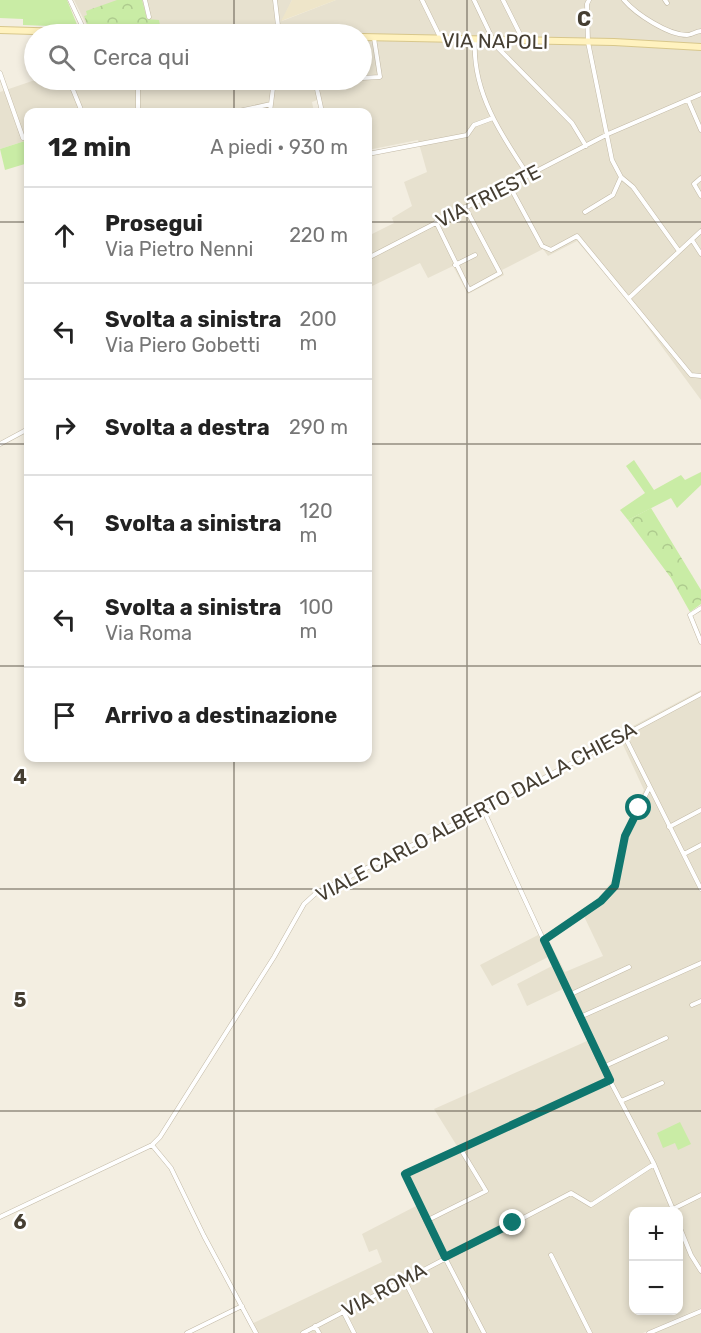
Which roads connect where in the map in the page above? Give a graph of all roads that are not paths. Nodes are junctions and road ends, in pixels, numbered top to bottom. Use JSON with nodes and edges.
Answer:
{"nodes":[{"id":1,"x":70,"y":0,"type":"edge"},
{"id":2,"x":146,"y":0,"type":"edge"},
{"id":3,"x":275,"y":0,"type":"edge"},
{"id":4,"x":422,"y":0,"type":"edge"},
{"id":5,"x":474,"y":0,"type":"edge"},
{"id":6,"x":504,"y":0,"type":"edge"},
{"id":7,"x":589,"y":0,"type":"edge"},
{"id":8,"x":624,"y":0,"type":"edge"},
{"id":9,"x":149,"y":17,"type":"dead end"},
{"id":10,"x":82,"y":24,"type":"edge"},
{"id":11,"x":278,"y":24,"type":"edge"},
{"id":12,"x":0,"y":30,"type":"edge"},
{"id":13,"x":24,"y":31,"type":"edge"},
{"id":14,"x":701,"y":31,"type":"edge"},
{"id":15,"x":687,"y":35,"type":"junction"},
{"id":16,"x":374,"y":38,"type":"joint"},
{"id":17,"x":441,"y":39,"type":"junction"},
{"id":18,"x":475,"y":41,"type":"junction"},
{"id":19,"x":495,"y":41,"type":"junction"},
{"id":20,"x":588,"y":42,"type":"junction"},
{"id":21,"x":525,"y":43,"type":"junction"},
{"id":22,"x":686,"y":46,"type":"junction"},
{"id":23,"x":701,"y":47,"type":"edge"},
{"id":24,"x":0,"y":73,"type":"edge"},
{"id":25,"x":372,"y":77,"type":"edge"},
{"id":26,"x":73,"y":90,"type":"edge"},
{"id":27,"x":138,"y":90,"type":"edge"},
{"id":28,"x":273,"y":90,"type":"edge"},
{"id":29,"x":317,"y":90,"type":"edge"},
{"id":30,"x":701,"y":94,"type":"edge"},
{"id":31,"x":688,"y":100,"type":"junction"},
{"id":32,"x":271,"y":104,"type":"junction"},
{"id":33,"x":80,"y":108,"type":"edge"},
{"id":34,"x":138,"y":108,"type":"dead end"},
{"id":35,"x":252,"y":108,"type":"edge"},
{"id":36,"x":270,"y":108,"type":"edge"},
{"id":37,"x":321,"y":108,"type":"edge"},
{"id":38,"x":493,"y":118,"type":"junction"},
{"id":39,"x":701,"y":130,"type":"edge"},
{"id":40,"x":608,"y":134,"type":"junction"},
{"id":41,"x":23,"y":138,"type":"dead end"},
{"id":42,"x":586,"y":146,"type":"junction"},
{"id":43,"x":372,"y":153,"type":"edge"},
{"id":44,"x":528,"y":175,"type":"junction"},
{"id":45,"x":621,"y":177,"type":"junction"},
{"id":46,"x":701,"y":178,"type":"edge"},
{"id":47,"x":509,"y":185,"type":"junction"},
{"id":48,"x":701,"y":196,"type":"edge"},
{"id":49,"x":465,"y":207,"type":"junction"},
{"id":50,"x":585,"y":212,"type":"dead end"},
{"id":51,"x":436,"y":222,"type":"junction"},
{"id":52,"x":701,"y":231,"type":"edge"},
{"id":53,"x":692,"y":240,"type":"junction"},
{"id":54,"x":679,"y":251,"type":"junction"},
{"id":55,"x":701,"y":254,"type":"edge"},
{"id":56,"x":475,"y":255,"type":"dead end"},
{"id":57,"x":372,"y":256,"type":"edge"},
{"id":58,"x":455,"y":265,"type":"junction"},
{"id":59,"x":629,"y":298,"type":"junction"},
{"id":60,"x":701,"y":376,"type":"edge"},
{"id":61,"x":24,"y":431,"type":"edge"},
{"id":62,"x":0,"y":444,"type":"edge"},
{"id":63,"x":701,"y":608,"type":"edge"},
{"id":64,"x":701,"y":642,"type":"edge"},
{"id":65,"x":701,"y":694,"type":"edge"},
{"id":66,"x":624,"y":735,"type":"junction"},
{"id":67,"x":648,"y":788,"type":"junction"},
{"id":68,"x":483,"y":809,"type":"junction"},
{"id":69,"x":701,"y":810,"type":"edge"},
{"id":70,"x":669,"y":827,"type":"junction"},
{"id":71,"x":701,"y":845,"type":"edge"},
{"id":72,"x":684,"y":854,"type":"junction"},
{"id":73,"x":701,"y":889,"type":"edge"},
{"id":74,"x":544,"y":940,"type":"junction"},
{"id":75,"x":701,"y":963,"type":"edge"},
{"id":76,"x":629,"y":967,"type":"dead end"},
{"id":77,"x":569,"y":995,"type":"junction"},
{"id":78,"x":701,"y":1001,"type":"edge"},
{"id":79,"x":692,"y":1005,"type":"dead end"},
{"id":80,"x":580,"y":1017,"type":"junction"},
{"id":81,"x":666,"y":1038,"type":"dead end"},
{"id":82,"x":603,"y":1067,"type":"junction"},
{"id":83,"x":610,"y":1080,"type":"junction"},
{"id":84,"x":662,"y":1083,"type":"dead end"},
{"id":85,"x":621,"y":1101,"type":"junction"},
{"id":86,"x":152,"y":1145,"type":"junction"},
{"id":87,"x":460,"y":1148,"type":"junction"},
{"id":88,"x":654,"y":1164,"type":"junction"},
{"id":89,"x":701,"y":1195,"type":"edge"},
{"id":90,"x":673,"y":1207,"type":"edge"},
{"id":91,"x":679,"y":1207,"type":"edge"},
{"id":92,"x":0,"y":1218,"type":"edge"},
{"id":93,"x":426,"y":1221,"type":"junction"},
{"id":94,"x":683,"y":1235,"type":"edge"},
{"id":95,"x":551,"y":1255,"type":"dead end"},
{"id":96,"x":445,"y":1257,"type":"junction"},
{"id":97,"x":701,"y":1271,"type":"edge"},
{"id":98,"x":404,"y":1279,"type":"junction"},
{"id":99,"x":242,"y":1306,"type":"junction"},
{"id":100,"x":343,"y":1311,"type":"junction"},
{"id":101,"x":701,"y":1311,"type":"edge"},
{"id":102,"x":315,"y":1326,"type":"junction"},
{"id":103,"x":187,"y":1333,"type":"edge"},
{"id":104,"x":256,"y":1333,"type":"edge"},
{"id":105,"x":303,"y":1333,"type":"edge"},
{"id":106,"x":319,"y":1333,"type":"edge"},
{"id":107,"x":354,"y":1333,"type":"edge"},
{"id":108,"x":431,"y":1333,"type":"edge"},
{"id":109,"x":484,"y":1333,"type":"edge"},
{"id":110,"x":590,"y":1333,"type":"edge"},
{"id":111,"x":649,"y":1333,"type":"edge"}],
"edges":[{"from":1,"to":10,"type":"street"},
{"from":2,"to":9,"type":"street"},
{"from":3,"to":11,"type":"street"},
{"from":4,"to":17,"type":"street"},
{"from":5,"to":19,"type":"street"},
{"from":6,"to":21,"type":"street"},
{"from":7,"to":20,"type":"street"},
{"from":8,"to":15,"type":"street"},
{"from":12,"to":13,"type":"street"},
{"from":14,"to":15,"type":"street"},
{"from":15,"to":22,"type":"street"},
{"from":16,"to":17,"type":"street","name":"VIA NAPOLI"},
{"from":16,"to":25,"type":"street"},
{"from":17,"to":18,"type":"street","name":"VIA NAPOLI"},
{"from":18,"to":19,"type":"street","name":"VIA NAPOLI"},
{"from":18,"to":38,"type":"street"},
{"from":19,"to":21,"type":"street","name":"VIA NAPOLI"},
{"from":19,"to":42,"type":"street"},
{"from":20,"to":21,"type":"street","name":"VIA NAPOLI"},
{"from":20,"to":22,"type":"street","name":"VIA NAPOLI"},
{"from":20,"to":40,"type":"street"},
{"from":22,"to":23,"type":"street","name":"VIA NAPOLI"},
{"from":24,"to":41,"type":"street"},
{"from":26,"to":33,"type":"street"},
{"from":27,"to":34,"type":"street"},
{"from":28,"to":32,"type":"street"},
{"from":29,"to":37,"type":"street"},
{"from":30,"to":31,"type":"street","name":"VIA TRIESTE"},
{"from":31,"to":39,"type":"street"},
{"from":31,"to":40,"type":"street","name":"VIA TRIESTE"},
{"from":32,"to":35,"type":"street"},
{"from":32,"to":36,"type":"street"},
{"from":38,"to":43,"type":"street"},
{"from":38,"to":44,"type":"street"},
{"from":40,"to":42,"type":"street","name":"VIA TRIESTE"},
{"from":40,"to":45,"type":"street"},
{"from":42,"to":44,"type":"street","name":"VIA TRIESTE"},
{"from":44,"to":47,"type":"street","name":"VIA TRIESTE"},
{"from":45,"to":50,"type":"street"},
{"from":45,"to":54,"type":"street"},
{"from":46,"to":48,"type":"street"},
{"from":47,"to":49,"type":"street","name":"VIA TRIESTE"},
{"from":47,"to":59,"type":"street"},
{"from":49,"to":51,"type":"street","name":"VIA TRIESTE"},
{"from":49,"to":58,"type":"street"},
{"from":51,"to":57,"type":"street","name":"VIA TRIESTE"},
{"from":51,"to":58,"type":"street"},
{"from":52,"to":53,"type":"street"},
{"from":53,"to":54,"type":"street"},
{"from":53,"to":55,"type":"street"},
{"from":54,"to":59,"type":"street"},
{"from":56,"to":58,"type":"street"},
{"from":59,"to":60,"type":"street"},
{"from":61,"to":62,"type":"street"},
{"from":63,"to":64,"type":"street"},
{"from":65,"to":66,"type":"street","name":"VIALE CARLO ALBERTO DALLA CHIESA"},
{"from":66,"to":67,"type":"street"},
{"from":66,"to":68,"type":"street","name":"VIALE CARLO ALBERTO DALLA CHIESA"},
{"from":67,"to":70,"type":"street"},
{"from":67,"to":74,"type":"street"},
{"from":68,"to":74,"type":"street"},
{"from":68,"to":86,"type":"street","name":"VIALE CARLO ALBERTO DALLA CHIESA"},
{"from":69,"to":70,"type":"street"},
{"from":70,"to":72,"type":"street"},
{"from":71,"to":72,"type":"street"},
{"from":72,"to":73,"type":"street"},
{"from":74,"to":77,"type":"street"},
{"from":75,"to":80,"type":"street"},
{"from":76,"to":77,"type":"street"},
{"from":77,"to":80,"type":"street"},
{"from":78,"to":79,"type":"street"},
{"from":80,"to":82,"type":"street"},
{"from":81,"to":82,"type":"street"},
{"from":82,"to":83,"type":"street"},
{"from":83,"to":85,"type":"street"},
{"from":83,"to":87,"type":"street"},
{"from":84,"to":85,"type":"street"},
{"from":85,"to":88,"type":"street"},
{"from":86,"to":92,"type":"street","name":"VIALE CARLO ALBERTO DALLA CHIESA"},
{"from":86,"to":99,"type":"street"},
{"from":87,"to":93,"type":"street"},
{"from":87,"to":93,"type":"street"},
{"from":88,"to":90,"type":"street"},
{"from":88,"to":96,"type":"street","name":"VIA ROMA"},
{"from":89,"to":91,"type":"street"},
{"from":93,"to":96,"type":"street"},
{"from":94,"to":97,"type":"street"},
{"from":95,"to":110,"type":"street"},
{"from":96,"to":98,"type":"street","name":"VIA ROMA"},
{"from":96,"to":109,"type":"street"},
{"from":98,"to":100,"type":"street","name":"VIA ROMA"},
{"from":98,"to":108,"type":"street"},
{"from":99,"to":103,"type":"street"},
{"from":99,"to":104,"type":"street"},
{"from":100,"to":102,"type":"street","name":"VIA ROMA"},
{"from":100,"to":107,"type":"street"},
{"from":101,"to":111,"type":"street"},
{"from":102,"to":105,"type":"street","name":"VIA ROMA"},
{"from":102,"to":106,"type":"street"}]}
